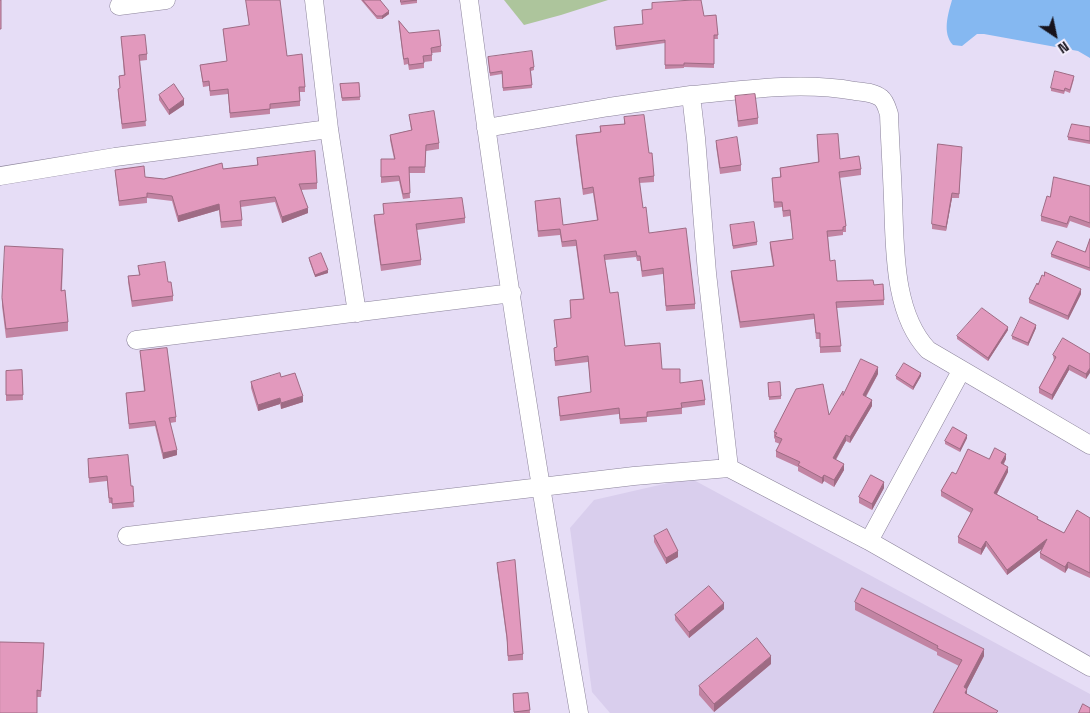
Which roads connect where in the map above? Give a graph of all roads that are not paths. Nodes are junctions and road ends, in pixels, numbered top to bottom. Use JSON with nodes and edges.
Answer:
{"nodes":[{"id":1,"x":166,"y":0,"type":"edge"},
{"id":2,"x":314,"y":0,"type":"edge"},
{"id":3,"x":469,"y":0,"type":"edge"},
{"id":4,"x":119,"y":6,"type":"dead end"},
{"id":5,"x":691,"y":95,"type":"junction"},
{"id":6,"x":486,"y":128,"type":"junction"},
{"id":7,"x":329,"y":129,"type":"junction"},
{"id":8,"x":0,"y":176,"type":"edge"},
{"id":9,"x":512,"y":293,"type":"junction"},
{"id":10,"x":357,"y":313,"type":"junction"},
{"id":11,"x":136,"y":340,"type":"dead end"},
{"id":12,"x":961,"y":371,"type":"junction"},
{"id":13,"x":1090,"y":444,"type":"edge"},
{"id":14,"x":729,"y":468,"type":"junction"},
{"id":15,"x":541,"y":487,"type":"junction"},
{"id":16,"x":127,"y":536,"type":"dead end"},
{"id":17,"x":869,"y":541,"type":"junction"},
{"id":18,"x":1090,"y":667,"type":"edge"},
{"id":19,"x":579,"y":713,"type":"edge"}],
"edges":[{"from":1,"to":4,"type":"street"},
{"from":2,"to":7,"type":"street"},
{"from":3,"to":6,"type":"street"},
{"from":5,"to":6,"type":"street"},
{"from":5,"to":12,"type":"street"},
{"from":5,"to":14,"type":"street"},
{"from":6,"to":9,"type":"street"},
{"from":7,"to":8,"type":"street"},
{"from":7,"to":10,"type":"street"},
{"from":9,"to":10,"type":"street"},
{"from":9,"to":15,"type":"street"},
{"from":10,"to":11,"type":"street"},
{"from":12,"to":13,"type":"street"},
{"from":12,"to":17,"type":"street"},
{"from":14,"to":15,"type":"street"},
{"from":14,"to":17,"type":"street"},
{"from":15,"to":16,"type":"street"},
{"from":15,"to":19,"type":"street"},
{"from":17,"to":18,"type":"street"}]}
